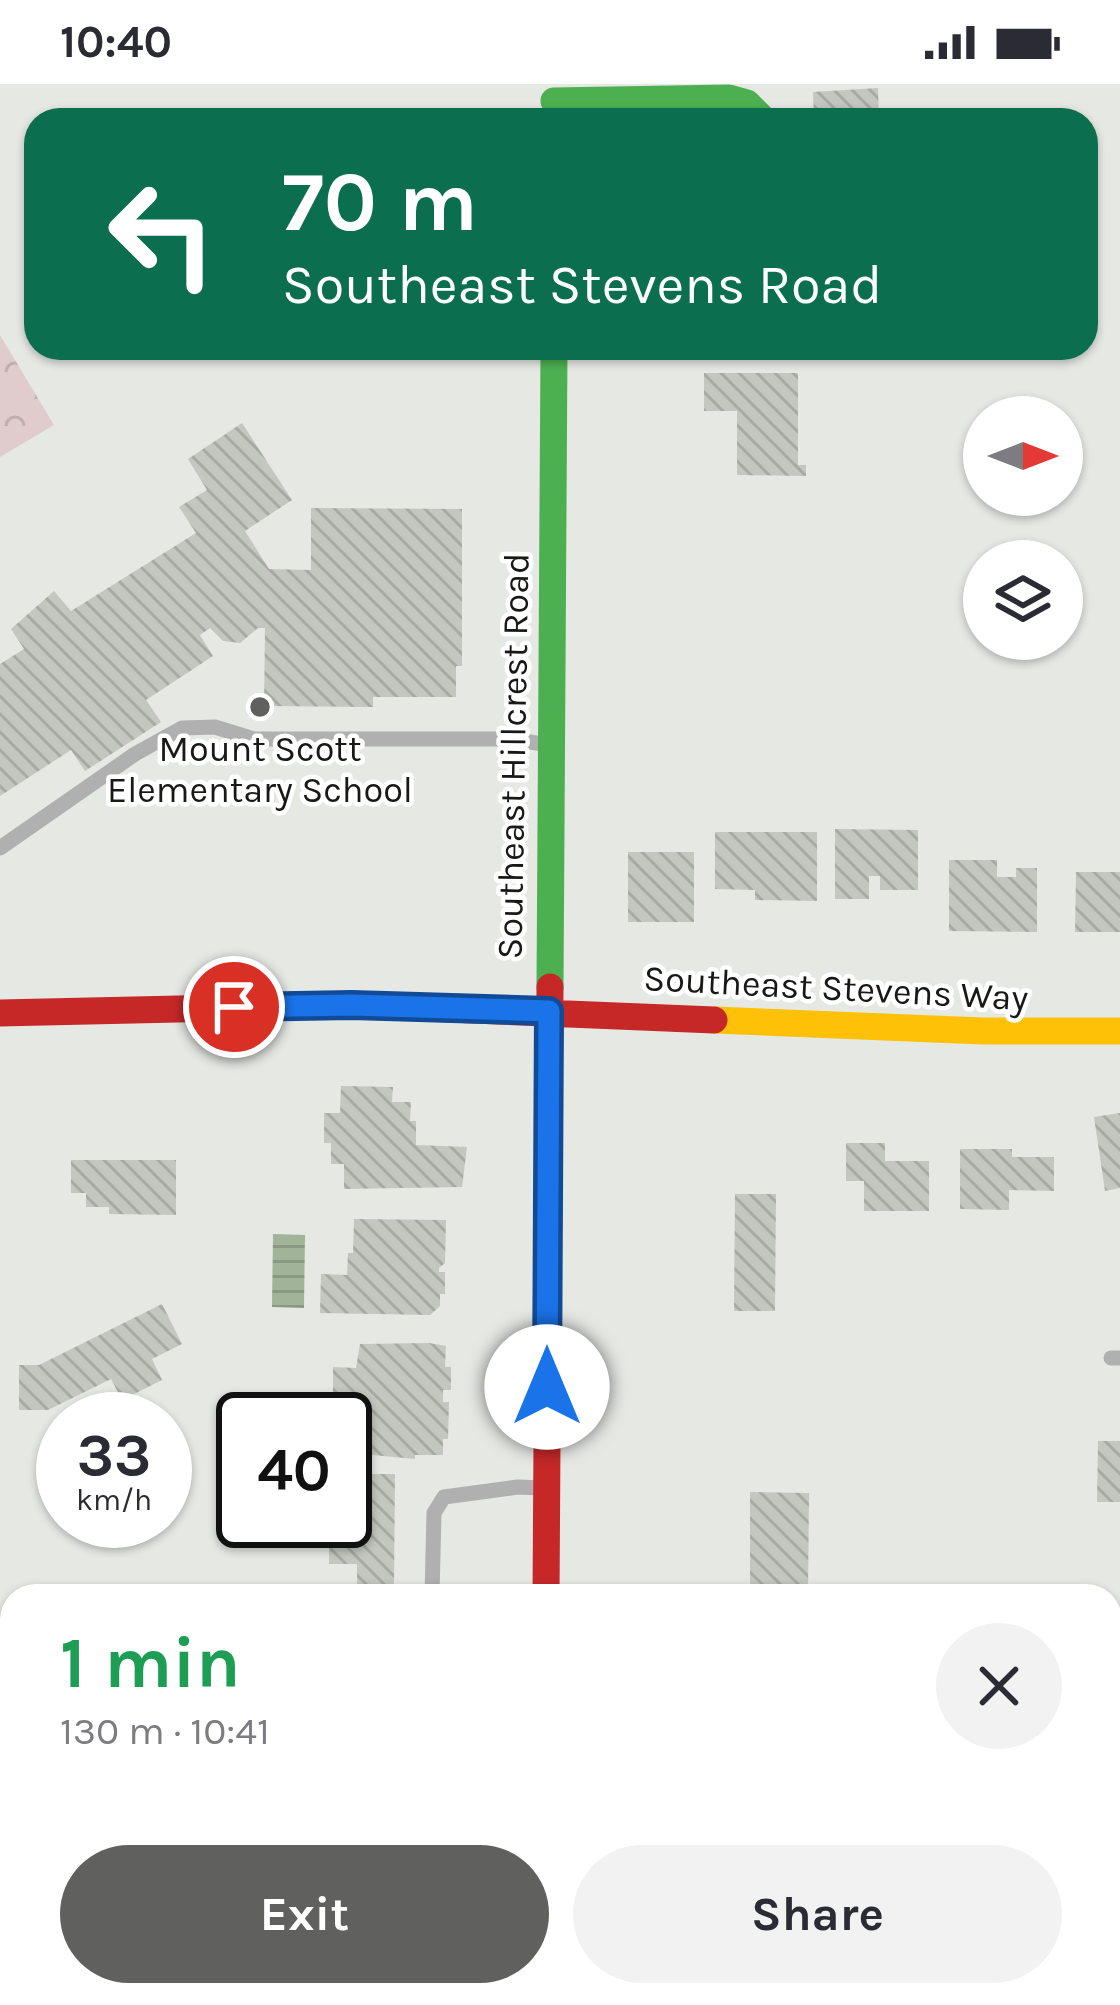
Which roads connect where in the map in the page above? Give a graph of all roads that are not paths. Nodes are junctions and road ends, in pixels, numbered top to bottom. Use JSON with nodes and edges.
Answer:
{"nodes":[{"id":1,"x":554,"y":102,"type":"edge"},
{"id":2,"x":752,"y":108,"type":"edge"},
{"id":3,"x":554,"y":360,"type":"edge"},
{"id":4,"x":553,"y":745,"type":"junction"},
{"id":5,"x":0,"y":848,"type":"edge"},
{"id":6,"x":549,"y":1011,"type":"junction"},
{"id":7,"x":0,"y":1013,"type":"edge"},
{"id":8,"x":1120,"y":1031,"type":"edge"},
{"id":9,"x":547,"y":1489,"type":"junction"},
{"id":10,"x":432,"y":1584,"type":"edge"},
{"id":11,"x":546,"y":1584,"type":"edge"}],
"edges":[{"from":1,"to":2,"type":"street"},
{"from":3,"to":4,"type":"street","name":"Southeast Hillcrest Road"},
{"from":4,"to":5,"type":"lane"},
{"from":4,"to":6,"type":"street","name":"Southeast Hillcrest Road"},
{"from":6,"to":7,"type":"street","name":"Southeast Stevens Way"},
{"from":6,"to":8,"type":"street","name":"Southeast Stevens Way"},
{"from":6,"to":9,"type":"street","name":"Southeast Hillcrest Road"},
{"from":9,"to":10,"type":"lane"},
{"from":9,"to":11,"type":"street","name":"Southeast Hillcrest Road"}]}
